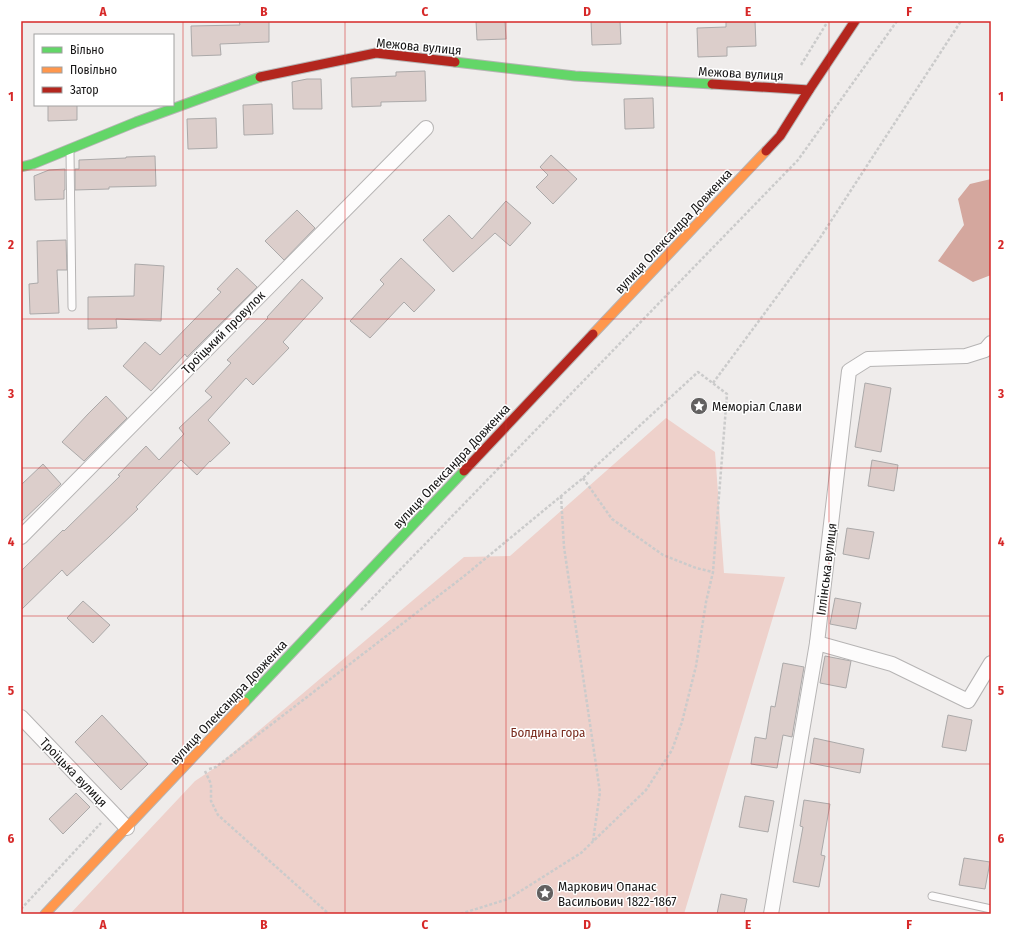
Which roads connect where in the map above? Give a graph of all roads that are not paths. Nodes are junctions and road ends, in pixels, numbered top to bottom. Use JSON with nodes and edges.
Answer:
{"nodes":[{"id":1,"x":855,"y":21,"type":"edge"},
{"id":2,"x":808,"y":90,"type":"junction"},
{"id":3,"x":426,"y":128,"type":"dead end"},
{"id":4,"x":70,"y":148,"type":"junction"},
{"id":5,"x":21,"y":167,"type":"edge"},
{"id":6,"x":72,"y":307,"type":"dead end"},
{"id":7,"x":991,"y":343,"type":"edge"},
{"id":8,"x":21,"y":537,"type":"edge"},
{"id":9,"x":818,"y":643,"type":"junction"},
{"id":10,"x":991,"y":663,"type":"edge"},
{"id":11,"x":21,"y":717,"type":"edge"},
{"id":12,"x":127,"y":828,"type":"junction"},
{"id":13,"x":932,"y":896,"type":"dead end"},
{"id":14,"x":991,"y":909,"type":"edge"},
{"id":15,"x":45,"y":914,"type":"edge"},
{"id":16,"x":771,"y":914,"type":"edge"}],
"edges":[{"from":1,"to":2,"type":"main road","name":"вулиця Олександра Довженка"},
{"from":2,"to":4,"type":"main road","name":"Межова вулиця"},
{"from":2,"to":12,"type":"main road","name":"вулиця Олександра Довженка"},
{"from":3,"to":8,"type":"street","name":"Троїцький провулок"},
{"from":4,"to":5,"type":"main road","name":"Межова вулиця"},
{"from":4,"to":6,"type":"lane"},
{"from":7,"to":9,"type":"street","name":"Іллінська вулиця"},
{"from":9,"to":10,"type":"street"},
{"from":9,"to":16,"type":"street","name":"Іллінська вулиця"},
{"from":11,"to":12,"type":"street","name":"Троїцька вулиця"},
{"from":12,"to":15,"type":"main road","name":"вулиця Олександра Довженка"},
{"from":13,"to":14,"type":"lane"}]}
